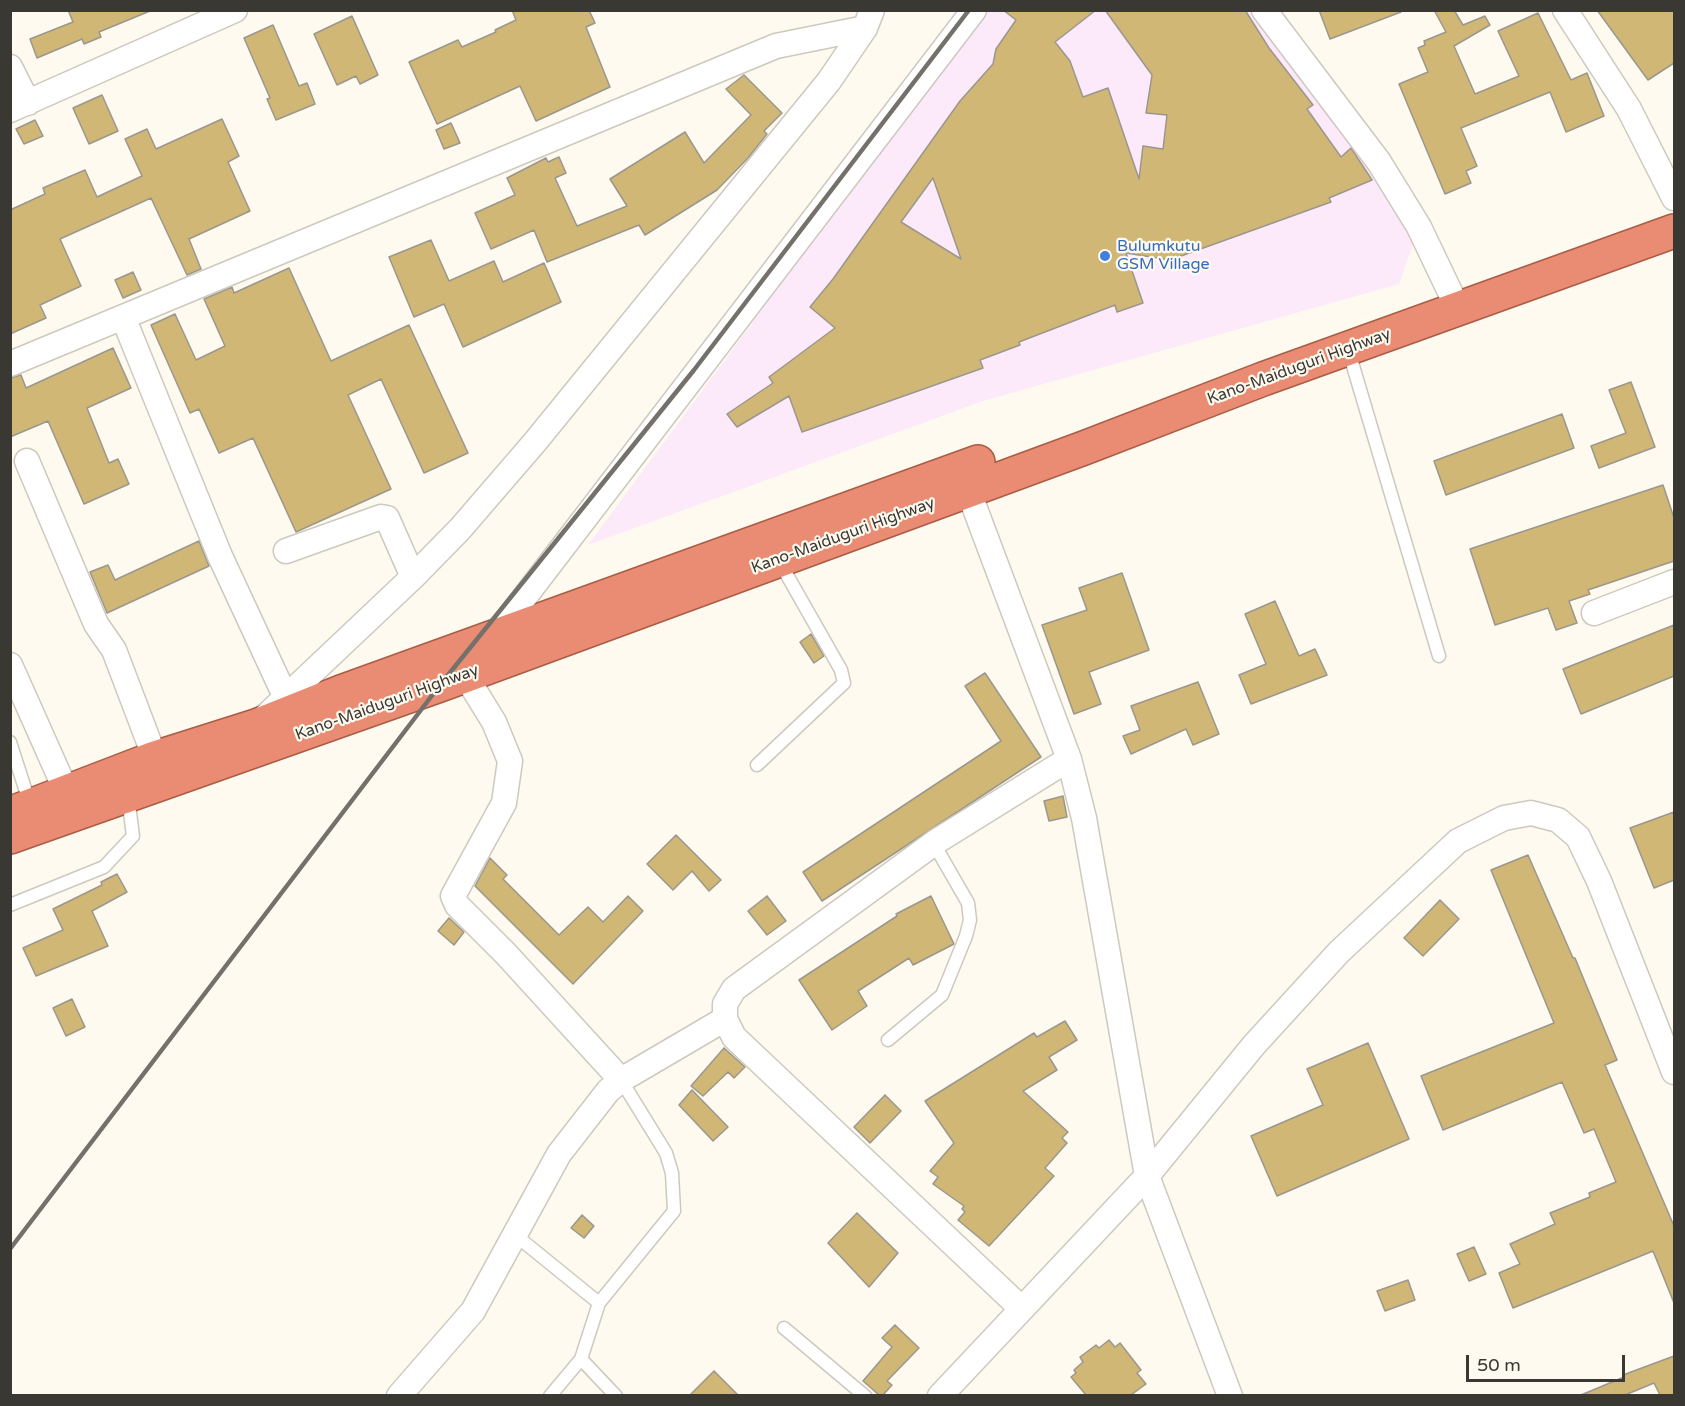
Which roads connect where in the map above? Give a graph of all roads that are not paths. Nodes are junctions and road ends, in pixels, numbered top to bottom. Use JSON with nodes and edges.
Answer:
{"nodes":[{"id":1,"x":235,"y":10,"type":"edge"},
{"id":2,"x":890,"y":10,"type":"edge"},
{"id":3,"x":974,"y":10,"type":"edge"},
{"id":4,"x":1264,"y":10,"type":"edge"},
{"id":5,"x":1565,"y":10,"type":"edge"},
{"id":6,"x":868,"y":19,"type":"edge"},
{"id":7,"x":10,"y":66,"type":"edge"},
{"id":8,"x":829,"y":81,"type":"junction"},
{"id":9,"x":19,"y":107,"type":"edge"},
{"id":10,"x":1674,"y":198,"type":"edge"},
{"id":11,"x":1674,"y":213,"type":"edge"},
{"id":12,"x":1674,"y":231,"type":"edge"},
{"id":13,"x":1451,"y":294,"type":"junction"},
{"id":14,"x":123,"y":317,"type":"junction"},
{"id":15,"x":1348,"y":348,"type":"junction"},
{"id":16,"x":10,"y":364,"type":"edge"},
{"id":17,"x":27,"y":461,"type":"dead end"},
{"id":18,"x":968,"y":490,"type":"junction"},
{"id":19,"x":286,"y":551,"type":"dead end"},
{"id":20,"x":779,"y":560,"type":"junction"},
{"id":21,"x":413,"y":577,"type":"junction"},
{"id":22,"x":1674,"y":582,"type":"edge"},
{"id":23,"x":1594,"y":613,"type":"dead end"},
{"id":24,"x":491,"y":639,"type":"junction"},
{"id":25,"x":1438,"y":656,"type":"dead end"},
{"id":26,"x":10,"y":666,"type":"edge"},
{"id":27,"x":465,"y":675,"type":"junction"},
{"id":28,"x":286,"y":698,"type":"junction"},
{"id":29,"x":256,"y":726,"type":"junction"},
{"id":30,"x":10,"y":742,"type":"edge"},
{"id":31,"x":155,"y":758,"type":"junction"},
{"id":32,"x":1069,"y":759,"type":"junction"},
{"id":33,"x":757,"y":765,"type":"dead end"},
{"id":34,"x":67,"y":793,"type":"junction"},
{"id":35,"x":128,"y":796,"type":"junction"},
{"id":36,"x":21,"y":810,"type":"edge"},
{"id":37,"x":10,"y":837,"type":"edge"},
{"id":38,"x":937,"y":841,"type":"junction"},
{"id":39,"x":10,"y":905,"type":"edge"},
{"id":40,"x":725,"y":1019,"type":"junction"},
{"id":41,"x":888,"y":1040,"type":"dead end"},
{"id":42,"x":1674,"y":1072,"type":"edge"},
{"id":43,"x":621,"y":1080,"type":"junction"},
{"id":44,"x":1146,"y":1176,"type":"junction"},
{"id":45,"x":514,"y":1234,"type":"junction"},
{"id":46,"x":599,"y":1303,"type":"junction"},
{"id":47,"x":1022,"y":1309,"type":"junction"},
{"id":48,"x":784,"y":1328,"type":"dead end"},
{"id":49,"x":581,"y":1359,"type":"junction"},
{"id":50,"x":399,"y":1395,"type":"edge"},
{"id":51,"x":550,"y":1395,"type":"edge"},
{"id":52,"x":616,"y":1395,"type":"edge"},
{"id":53,"x":865,"y":1395,"type":"edge"},
{"id":54,"x":940,"y":1395,"type":"edge"},
{"id":55,"x":1230,"y":1395,"type":"edge"}],
"edges":[{"from":1,"to":9,"type":"street"},
{"from":2,"to":8,"type":"street"},
{"from":3,"to":24,"type":"street"},
{"from":4,"to":13,"type":"street"},
{"from":5,"to":10,"type":"street"},
{"from":6,"to":8,"type":"street"},
{"from":6,"to":14,"type":"street"},
{"from":7,"to":9,"type":"street"},
{"from":8,"to":21,"type":"street"},
{"from":11,"to":13,"type":"highway","name":"Kano-Maiduguri Highway"},
{"from":12,"to":15,"type":"highway","name":"Kano-Maiduguri Highway"},
{"from":13,"to":24,"type":"highway","name":"Kano-Maiduguri Highway"},
{"from":14,"to":16,"type":"street"},
{"from":14,"to":28,"type":"street"},
{"from":15,"to":18,"type":"highway","name":"Kano-Maiduguri Highway"},
{"from":15,"to":25,"type":"lane"},
{"from":17,"to":31,"type":"street"},
{"from":18,"to":20,"type":"highway","name":"Kano-Maiduguri Highway"},
{"from":18,"to":32,"type":"street"},
{"from":19,"to":21,"type":"street"},
{"from":20,"to":27,"type":"highway","name":"Kano-Maiduguri Highway"},
{"from":20,"to":33,"type":"lane"},
{"from":21,"to":28,"type":"street"},
{"from":22,"to":23,"type":"street"},
{"from":24,"to":27,"type":"street"},
{"from":24,"to":29,"type":"highway","name":"Kano-Maiduguri Highway"},
{"from":26,"to":34,"type":"street"},
{"from":27,"to":35,"type":"highway","name":"Kano-Maiduguri Highway"},
{"from":27,"to":43,"type":"street"},
{"from":28,"to":29,"type":"street"},
{"from":29,"to":31,"type":"highway","name":"Kano-Maiduguri Highway"},
{"from":30,"to":36,"type":"lane"},
{"from":31,"to":34,"type":"highway","name":"Kano-Maiduguri Highway"},
{"from":32,"to":38,"type":"street"},
{"from":32,"to":44,"type":"street"},
{"from":34,"to":36,"type":"highway","name":"Kano-Maiduguri Highway"},
{"from":35,"to":37,"type":"highway","name":"Kano-Maiduguri Highway"},
{"from":35,"to":39,"type":"lane"},
{"from":38,"to":40,"type":"street"},
{"from":38,"to":41,"type":"lane"},
{"from":40,"to":43,"type":"street"},
{"from":40,"to":47,"type":"street"},
{"from":42,"to":44,"type":"street"},
{"from":43,"to":45,"type":"street"},
{"from":43,"to":46,"type":"lane"},
{"from":44,"to":47,"type":"street"},
{"from":44,"to":55,"type":"street"},
{"from":45,"to":46,"type":"lane"},
{"from":45,"to":50,"type":"street"},
{"from":46,"to":49,"type":"lane"},
{"from":47,"to":54,"type":"street"},
{"from":48,"to":53,"type":"lane"},
{"from":49,"to":51,"type":"lane"},
{"from":49,"to":52,"type":"lane"}]}
